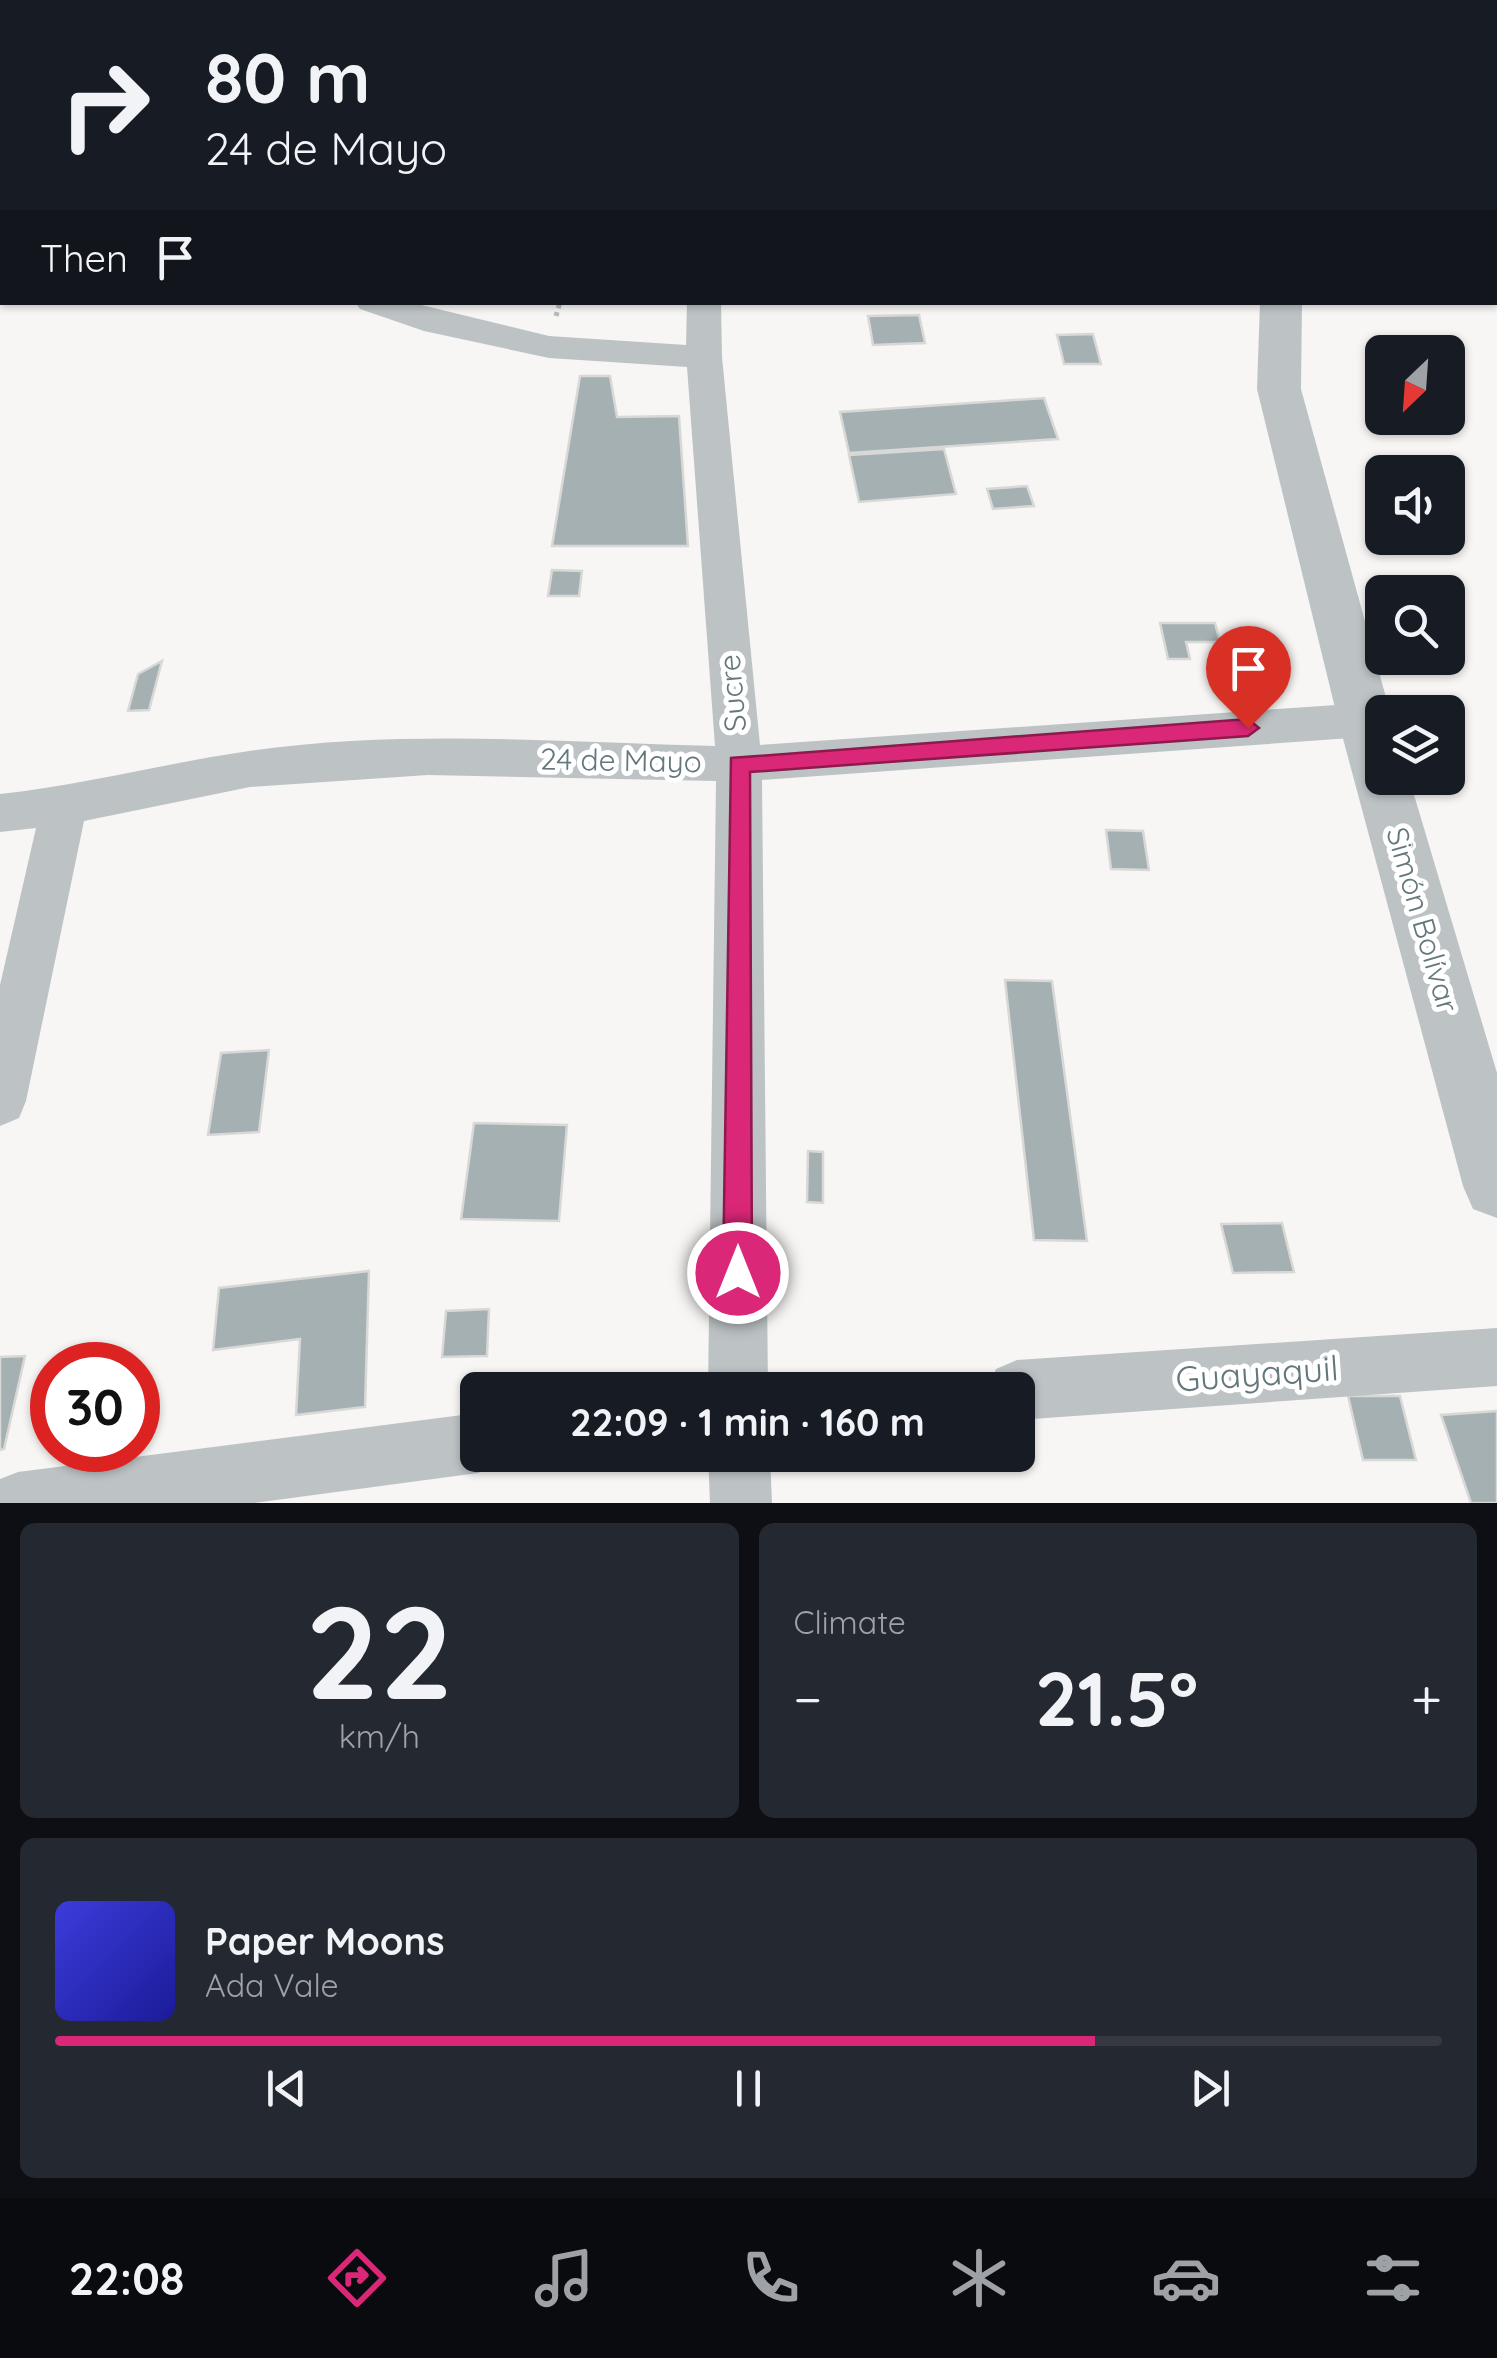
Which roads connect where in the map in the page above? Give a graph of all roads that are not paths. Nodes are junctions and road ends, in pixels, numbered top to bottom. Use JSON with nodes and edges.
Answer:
{"nodes":[{"id":1,"x":381,"y":305,"type":"edge"},
{"id":2,"x":704,"y":305,"type":"edge"},
{"id":3,"x":1281,"y":305,"type":"edge"},
{"id":4,"x":704,"y":357,"type":"junction"},
{"id":5,"x":1365,"y":720,"type":"joint"},
{"id":6,"x":739,"y":764,"type":"junction"},
{"id":7,"x":1386,"y":795,"type":"edge"},
{"id":8,"x":64,"y":806,"type":"junction"},
{"id":9,"x":0,"y":812,"type":"edge"},
{"id":10,"x":0,"y":1102,"type":"edge"},
{"id":11,"x":1497,"y":1186,"type":"edge"},
{"id":12,"x":1497,"y":1357,"type":"edge"},
{"id":13,"x":738,"y":1372,"type":"edge"},
{"id":14,"x":1035,"y":1389,"type":"edge"},
{"id":15,"x":460,"y":1445,"type":"edge"},
{"id":16,"x":739,"y":1472,"type":"edge"},
{"id":17,"x":18,"y":1503,"type":"edge"},
{"id":18,"x":740,"y":1503,"type":"edge"}],
"edges":[{"from":1,"to":4,"type":"street"},
{"from":2,"to":4,"type":"street","name":"Sucre"},
{"from":3,"to":5,"type":"street","name":"Simón Bolívar"},
{"from":4,"to":6,"type":"street","name":"Sucre"},
{"from":5,"to":6,"type":"street","name":"24 de Mayo"},
{"from":6,"to":8,"type":"street","name":"24 de Mayo"},
{"from":6,"to":13,"type":"street","name":"Sucre"},
{"from":7,"to":11,"type":"street","name":"Simón Bolívar"},
{"from":8,"to":9,"type":"street","name":"24 de Mayo"},
{"from":8,"to":10,"type":"street"},
{"from":12,"to":14,"type":"street","name":"Guayaquil"},
{"from":15,"to":17,"type":"street"},
{"from":16,"to":18,"type":"street"}]}
